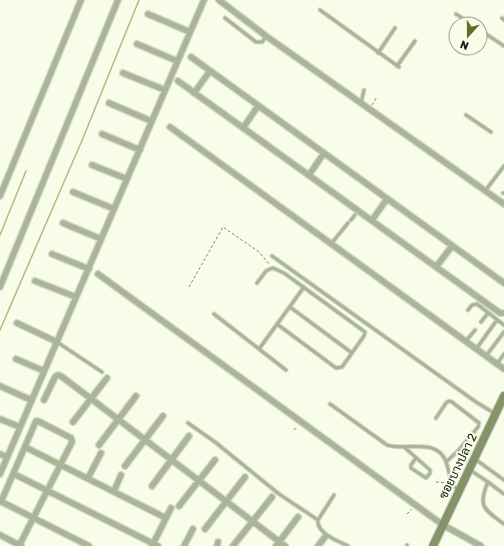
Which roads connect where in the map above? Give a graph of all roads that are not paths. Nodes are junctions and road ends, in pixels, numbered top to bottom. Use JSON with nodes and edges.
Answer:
{"nodes":[{"id":1,"x":81,"y":0,"type":"edge"},
{"id":2,"x":118,"y":0,"type":"edge"},
{"id":3,"x":219,"y":0,"type":"edge"},
{"id":4,"x":202,"y":1,"type":"edge"},
{"id":5,"x":320,"y":10,"type":"dead end"},
{"id":6,"x":148,"y":14,"type":"dead end"},
{"id":7,"x":456,"y":14,"type":"dead end"},
{"id":8,"x":459,"y":16,"type":"edge"},
{"id":9,"x":224,"y":18,"type":"dead end"},
{"id":10,"x":395,"y":28,"type":"dead end"},
{"id":11,"x":190,"y":32,"type":"junction"},
{"id":12,"x":488,"y":35,"type":"edge"},
{"id":13,"x":266,"y":36,"type":"junction"},
{"id":14,"x":415,"y":41,"type":"dead end"},
{"id":15,"x":137,"y":44,"type":"dead end"},
{"id":16,"x":504,"y":46,"type":"edge"},
{"id":17,"x":378,"y":53,"type":"junction"},
{"id":18,"x":191,"y":57,"type":"dead end"},
{"id":19,"x":177,"y":61,"type":"junction"},
{"id":20,"x":210,"y":71,"type":"junction"},
{"id":21,"x":123,"y":73,"type":"dead end"},
{"id":22,"x":178,"y":81,"type":"dead end"},
{"id":23,"x":165,"y":90,"type":"junction"},
{"id":24,"x":364,"y":90,"type":"dead end"},
{"id":25,"x":194,"y":93,"type":"junction"},
{"id":26,"x":110,"y":103,"type":"dead end"},
{"id":27,"x":361,"y":104,"type":"junction"},
{"id":28,"x":258,"y":106,"type":"junction"},
{"id":29,"x":466,"y":115,"type":"dead end"},
{"id":30,"x":151,"y":121,"type":"junction"},
{"id":31,"x":170,"y":127,"type":"dead end"},
{"id":32,"x":243,"y":128,"type":"junction"},
{"id":33,"x":491,"y":132,"type":"dead end"},
{"id":34,"x":102,"y":134,"type":"dead end"},
{"id":35,"x":140,"y":150,"type":"junction"},
{"id":36,"x":324,"y":153,"type":"junction"},
{"id":37,"x":92,"y":165,"type":"dead end"},
{"id":38,"x":504,"y":166,"type":"edge"},
{"id":39,"x":308,"y":175,"type":"junction"},
{"id":40,"x":127,"y":179,"type":"junction"},
{"id":41,"x":485,"y":191,"type":"junction"},
{"id":42,"x":73,"y":192,"type":"dead end"},
{"id":43,"x":0,"y":196,"type":"edge"},
{"id":44,"x":387,"y":199,"type":"junction"},
{"id":45,"x":504,"y":204,"type":"edge"},
{"id":46,"x":114,"y":209,"type":"junction"},
{"id":47,"x":356,"y":215,"type":"dead end"},
{"id":48,"x":372,"y":220,"type":"junction"},
{"id":49,"x":63,"y":223,"type":"dead end"},
{"id":50,"x":101,"y":239,"type":"junction"},
{"id":51,"x":331,"y":244,"type":"junction"},
{"id":52,"x":452,"y":246,"type":"junction"},
{"id":53,"x":52,"y":254,"type":"dead end"},
{"id":54,"x":272,"y":256,"type":"dead end"},
{"id":55,"x":436,"y":266,"type":"junction"},
{"id":56,"x":88,"y":269,"type":"junction"},
{"id":57,"x":98,"y":274,"type":"dead end"},
{"id":58,"x":35,"y":281,"type":"dead end"},
{"id":59,"x":258,"y":283,"type":"dead end"},
{"id":60,"x":504,"y":283,"type":"edge"},
{"id":61,"x":0,"y":287,"type":"edge"},
{"id":62,"x":304,"y":287,"type":"junction"},
{"id":63,"x":76,"y":297,"type":"junction"},
{"id":64,"x":290,"y":307,"type":"junction"},
{"id":65,"x":468,"y":310,"type":"dead end"},
{"id":66,"x":488,"y":313,"type":"junction"},
{"id":67,"x":504,"y":313,"type":"edge"},
{"id":68,"x":214,"y":314,"type":"dead end"},
{"id":69,"x":497,"y":320,"type":"junction"},
{"id":70,"x":481,"y":322,"type":"dead end"},
{"id":71,"x":17,"y":323,"type":"dead end"},
{"id":72,"x":277,"y":324,"type":"junction"},
{"id":73,"x":504,"y":325,"type":"edge"},
{"id":74,"x":475,"y":330,"type":"dead end"},
{"id":75,"x":504,"y":332,"type":"edge"},
{"id":76,"x":466,"y":341,"type":"junction"},
{"id":77,"x":57,"y":342,"type":"junction"},
{"id":78,"x":259,"y":349,"type":"junction"},
{"id":79,"x":476,"y":349,"type":"junction"},
{"id":80,"x":352,"y":353,"type":"junction"},
{"id":81,"x":504,"y":354,"type":"edge"},
{"id":82,"x":486,"y":356,"type":"junction"},
{"id":83,"x":16,"y":359,"type":"dead end"},
{"id":84,"x":497,"y":364,"type":"junction"},
{"id":85,"x":504,"y":369,"type":"edge"},
{"id":86,"x":286,"y":370,"type":"dead end"},
{"id":87,"x":44,"y":371,"type":"junction"},
{"id":88,"x":102,"y":372,"type":"dead end"},
{"id":89,"x":107,"y":378,"type":"dead end"},
{"id":90,"x":0,"y":386,"type":"edge"},
{"id":91,"x":136,"y":396,"type":"dead end"},
{"id":92,"x":91,"y":399,"type":"junction"},
{"id":93,"x":31,"y":400,"type":"junction"},
{"id":94,"x":44,"y":400,"type":"dead end"},
{"id":95,"x":503,"y":400,"type":"edge"},
{"id":96,"x":330,"y":404,"type":"dead end"},
{"id":97,"x":496,"y":414,"type":"junction"},
{"id":98,"x":163,"y":416,"type":"dead end"},
{"id":99,"x":436,"y":418,"type":"dead end"},
{"id":100,"x":0,"y":419,"type":"edge"},
{"id":101,"x":118,"y":420,"type":"junction"},
{"id":102,"x":73,"y":422,"type":"dead end"},
{"id":103,"x":188,"y":423,"type":"dead end"},
{"id":104,"x":20,"y":427,"type":"junction"},
{"id":105,"x":189,"y":436,"type":"dead end"},
{"id":106,"x":145,"y":440,"type":"junction"},
{"id":107,"x":99,"y":445,"type":"dead end"},
{"id":108,"x":25,"y":446,"type":"junction"},
{"id":109,"x":404,"y":447,"type":"junction"},
{"id":110,"x":101,"y":453,"type":"dead end"},
{"id":111,"x":0,"y":454,"type":"edge"},
{"id":112,"x":7,"y":457,"type":"junction"},
{"id":113,"x":416,"y":458,"type":"junction"},
{"id":114,"x":475,"y":459,"type":"junction"},
{"id":115,"x":172,"y":460,"type":"junction"},
{"id":116,"x":215,"y":460,"type":"dead end"},
{"id":117,"x":447,"y":461,"type":"junction"},
{"id":118,"x":62,"y":464,"type":"junction"},
{"id":119,"x":125,"y":466,"type":"dead end"},
{"id":120,"x":470,"y":470,"type":"junction"},
{"id":121,"x":0,"y":474,"type":"edge"},
{"id":122,"x":14,"y":474,"type":"junction"},
{"id":123,"x":121,"y":475,"type":"dead end"},
{"id":124,"x":245,"y":476,"type":"dead end"},
{"id":125,"x":88,"y":478,"type":"junction"},
{"id":126,"x":504,"y":480,"type":"edge"},
{"id":127,"x":199,"y":481,"type":"junction"},
{"id":128,"x":488,"y":482,"type":"junction"},
{"id":129,"x":152,"y":486,"type":"dead end"},
{"id":130,"x":48,"y":490,"type":"junction"},
{"id":131,"x":114,"y":492,"type":"junction"},
{"id":132,"x":459,"y":492,"type":"junction"},
{"id":133,"x":504,"y":494,"type":"edge"},
{"id":134,"x":334,"y":495,"type":"dead end"},
{"id":135,"x":272,"y":497,"type":"dead end"},
{"id":136,"x":226,"y":501,"type":"junction"},
{"id":137,"x":0,"y":502,"type":"edge"},
{"id":138,"x":179,"y":506,"type":"dead end"},
{"id":139,"x":171,"y":508,"type":"dead end"},
{"id":140,"x":298,"y":517,"type":"dead end"},
{"id":141,"x":34,"y":518,"type":"junction"},
{"id":142,"x":166,"y":518,"type":"junction"},
{"id":143,"x":318,"y":520,"type":"junction"},
{"id":144,"x":252,"y":521,"type":"junction"},
{"id":145,"x":504,"y":524,"type":"edge"},
{"id":146,"x":443,"y":525,"type":"junction"},
{"id":147,"x":193,"y":528,"type":"dead end"},
{"id":148,"x":205,"y":529,"type":"dead end"},
{"id":149,"x":0,"y":535,"type":"edge"},
{"id":150,"x":325,"y":537,"type":"dead end"},
{"id":151,"x":278,"y":544,"type":"edge"},
{"id":152,"x":154,"y":545,"type":"edge"},
{"id":153,"x":20,"y":546,"type":"edge"},
{"id":154,"x":89,"y":546,"type":"edge"},
{"id":155,"x":184,"y":546,"type":"edge"},
{"id":156,"x":233,"y":546,"type":"edge"},
{"id":157,"x":285,"y":546,"type":"edge"},
{"id":158,"x":318,"y":546,"type":"edge"},
{"id":159,"x":348,"y":546,"type":"edge"},
{"id":160,"x":433,"y":546,"type":"edge"},
{"id":161,"x":481,"y":546,"type":"edge"}],
"edges":[{"from":1,"to":43,"type":"street"},
{"from":2,"to":61,"type":"street"},
{"from":3,"to":13,"type":"street"},
{"from":4,"to":11,"type":"street"},
{"from":5,"to":17,"type":"lane"},
{"from":6,"to":11,"type":"street"},
{"from":7,"to":8,"type":"lane"},
{"from":9,"to":13,"type":"lane"},
{"from":10,"to":17,"type":"lane"},
{"from":11,"to":19,"type":"street"},
{"from":12,"to":16,"type":"lane"},
{"from":13,"to":27,"type":"street"},
{"from":14,"to":17,"type":"lane"},
{"from":15,"to":19,"type":"street"},
{"from":18,"to":20,"type":"street"},
{"from":19,"to":23,"type":"street"},
{"from":20,"to":25,"type":"street"},
{"from":20,"to":28,"type":"street"},
{"from":21,"to":23,"type":"street"},
{"from":22,"to":25,"type":"street"},
{"from":23,"to":30,"type":"street"},
{"from":24,"to":27,"type":"lane"},
{"from":25,"to":32,"type":"street"},
{"from":26,"to":30,"type":"street"},
{"from":27,"to":41,"type":"street"},
{"from":28,"to":32,"type":"street"},
{"from":28,"to":36,"type":"street"},
{"from":29,"to":33,"type":"lane"},
{"from":30,"to":35,"type":"street"},
{"from":31,"to":51,"type":"street"},
{"from":32,"to":39,"type":"street"},
{"from":34,"to":35,"type":"street"},
{"from":35,"to":40,"type":"street"},
{"from":36,"to":39,"type":"street"},
{"from":36,"to":44,"type":"street"},
{"from":37,"to":40,"type":"street"},
{"from":38,"to":41,"type":"lane"},
{"from":39,"to":48,"type":"street"},
{"from":40,"to":46,"type":"street"},
{"from":41,"to":45,"type":"street"},
{"from":42,"to":46,"type":"street"},
{"from":44,"to":48,"type":"street"},
{"from":44,"to":52,"type":"street"},
{"from":46,"to":50,"type":"street"},
{"from":47,"to":51,"type":"lane"},
{"from":48,"to":55,"type":"street"},
{"from":49,"to":50,"type":"street"},
{"from":50,"to":56,"type":"street"},
{"from":51,"to":76,"type":"street"},
{"from":52,"to":55,"type":"street"},
{"from":52,"to":60,"type":"street"},
{"from":53,"to":56,"type":"street"},
{"from":54,"to":97,"type":"lane"},
{"from":55,"to":67,"type":"street"},
{"from":56,"to":63,"type":"street"},
{"from":57,"to":146,"type":"street"},
{"from":58,"to":63,"type":"street"},
{"from":59,"to":62,"type":"lane"},
{"from":62,"to":64,"type":"lane"},
{"from":62,"to":80,"type":"lane"},
{"from":63,"to":77,"type":"street"},
{"from":64,"to":72,"type":"lane"},
{"from":64,"to":80,"type":"lane"},
{"from":65,"to":66,"type":"lane"},
{"from":66,"to":69,"type":"lane"},
{"from":66,"to":70,"type":"lane"},
{"from":68,"to":78,"type":"lane"},
{"from":69,"to":73,"type":"lane"},
{"from":69,"to":79,"type":"lane"},
{"from":71,"to":77,"type":"street"},
{"from":72,"to":78,"type":"lane"},
{"from":72,"to":80,"type":"lane"},
{"from":74,"to":76,"type":"lane"},
{"from":75,"to":82,"type":"lane"},
{"from":76,"to":79,"type":"street"},
{"from":77,"to":87,"type":"street"},
{"from":77,"to":88,"type":"lane"},
{"from":78,"to":86,"type":"lane"},
{"from":79,"to":82,"type":"street"},
{"from":81,"to":84,"type":"lane"},
{"from":82,"to":84,"type":"street"},
{"from":83,"to":87,"type":"street"},
{"from":84,"to":85,"type":"street"},
{"from":87,"to":93,"type":"street"},
{"from":89,"to":92,"type":"street"},
{"from":90,"to":93,"type":"street"},
{"from":91,"to":101,"type":"street"},
{"from":92,"to":94,"type":"street"},
{"from":92,"to":101,"type":"street"},
{"from":92,"to":102,"type":"street"},
{"from":93,"to":104,"type":"street"},
{"from":95,"to":97,"type":"street","name":"ซอยบางปลา 2"},
{"from":96,"to":109,"type":"lane"},
{"from":97,"to":114,"type":"street","name":"ซอยบางปลา 2"},
{"from":98,"to":106,"type":"street"},
{"from":99,"to":117,"type":"lane"},
{"from":100,"to":104,"type":"street"},
{"from":101,"to":106,"type":"street"},
{"from":101,"to":107,"type":"street"},
{"from":103,"to":143,"type":"lane"},
{"from":104,"to":112,"type":"street"},
{"from":105,"to":115,"type":"street"},
{"from":106,"to":115,"type":"street"},
{"from":106,"to":119,"type":"street"},
{"from":108,"to":118,"type":"street"},
{"from":108,"to":118,"type":"street"},
{"from":108,"to":122,"type":"street"},
{"from":109,"to":113,"type":"lane"},
{"from":109,"to":117,"type":"lane"},
{"from":110,"to":125,"type":"street"},
{"from":111,"to":112,"type":"street"},
{"from":112,"to":121,"type":"street"},
{"from":113,"to":113,"type":"lane"},
{"from":114,"to":120,"type":"street","name":"ซอยบางปลา 2"},
{"from":114,"to":126,"type":"lane"},
{"from":115,"to":127,"type":"street"},
{"from":115,"to":129,"type":"street"},
{"from":116,"to":127,"type":"street"},
{"from":117,"to":132,"type":"lane"},
{"from":118,"to":125,"type":"street"},
{"from":118,"to":130,"type":"street"},
{"from":120,"to":128,"type":"lane"},
{"from":120,"to":132,"type":"street","name":"ซอยบางปลา 2"},
{"from":122,"to":130,"type":"street"},
{"from":122,"to":137,"type":"street"},
{"from":123,"to":131,"type":"street"},
{"from":124,"to":136,"type":"street"},
{"from":125,"to":131,"type":"street"},
{"from":127,"to":136,"type":"street"},
{"from":127,"to":138,"type":"street"},
{"from":128,"to":133,"type":"lane"},
{"from":128,"to":145,"type":"lane"},
{"from":130,"to":141,"type":"street"},
{"from":130,"to":152,"type":"street"},
{"from":131,"to":142,"type":"street"},
{"from":132,"to":146,"type":"street","name":"ซอยบางปลา 2"},
{"from":134,"to":143,"type":"lane"},
{"from":135,"to":144,"type":"street"},
{"from":136,"to":144,"type":"street"},
{"from":136,"to":148,"type":"street"},
{"from":137,"to":141,"type":"street"},
{"from":139,"to":142,"type":"street"},
{"from":140,"to":151,"type":"street"},
{"from":141,"to":153,"type":"street"},
{"from":141,"to":154,"type":"street"},
{"from":142,"to":152,"type":"street"},
{"from":143,"to":159,"type":"lane"},
{"from":144,"to":151,"type":"street"},
{"from":144,"to":156,"type":"street"},
{"from":146,"to":160,"type":"street","name":"ซอยบางปลา 2"},
{"from":146,"to":161,"type":"street"},
{"from":147,"to":155,"type":"street"},
{"from":149,"to":153,"type":"street"},
{"from":150,"to":158,"type":"street"},
{"from":151,"to":157,"type":"street"}]}
